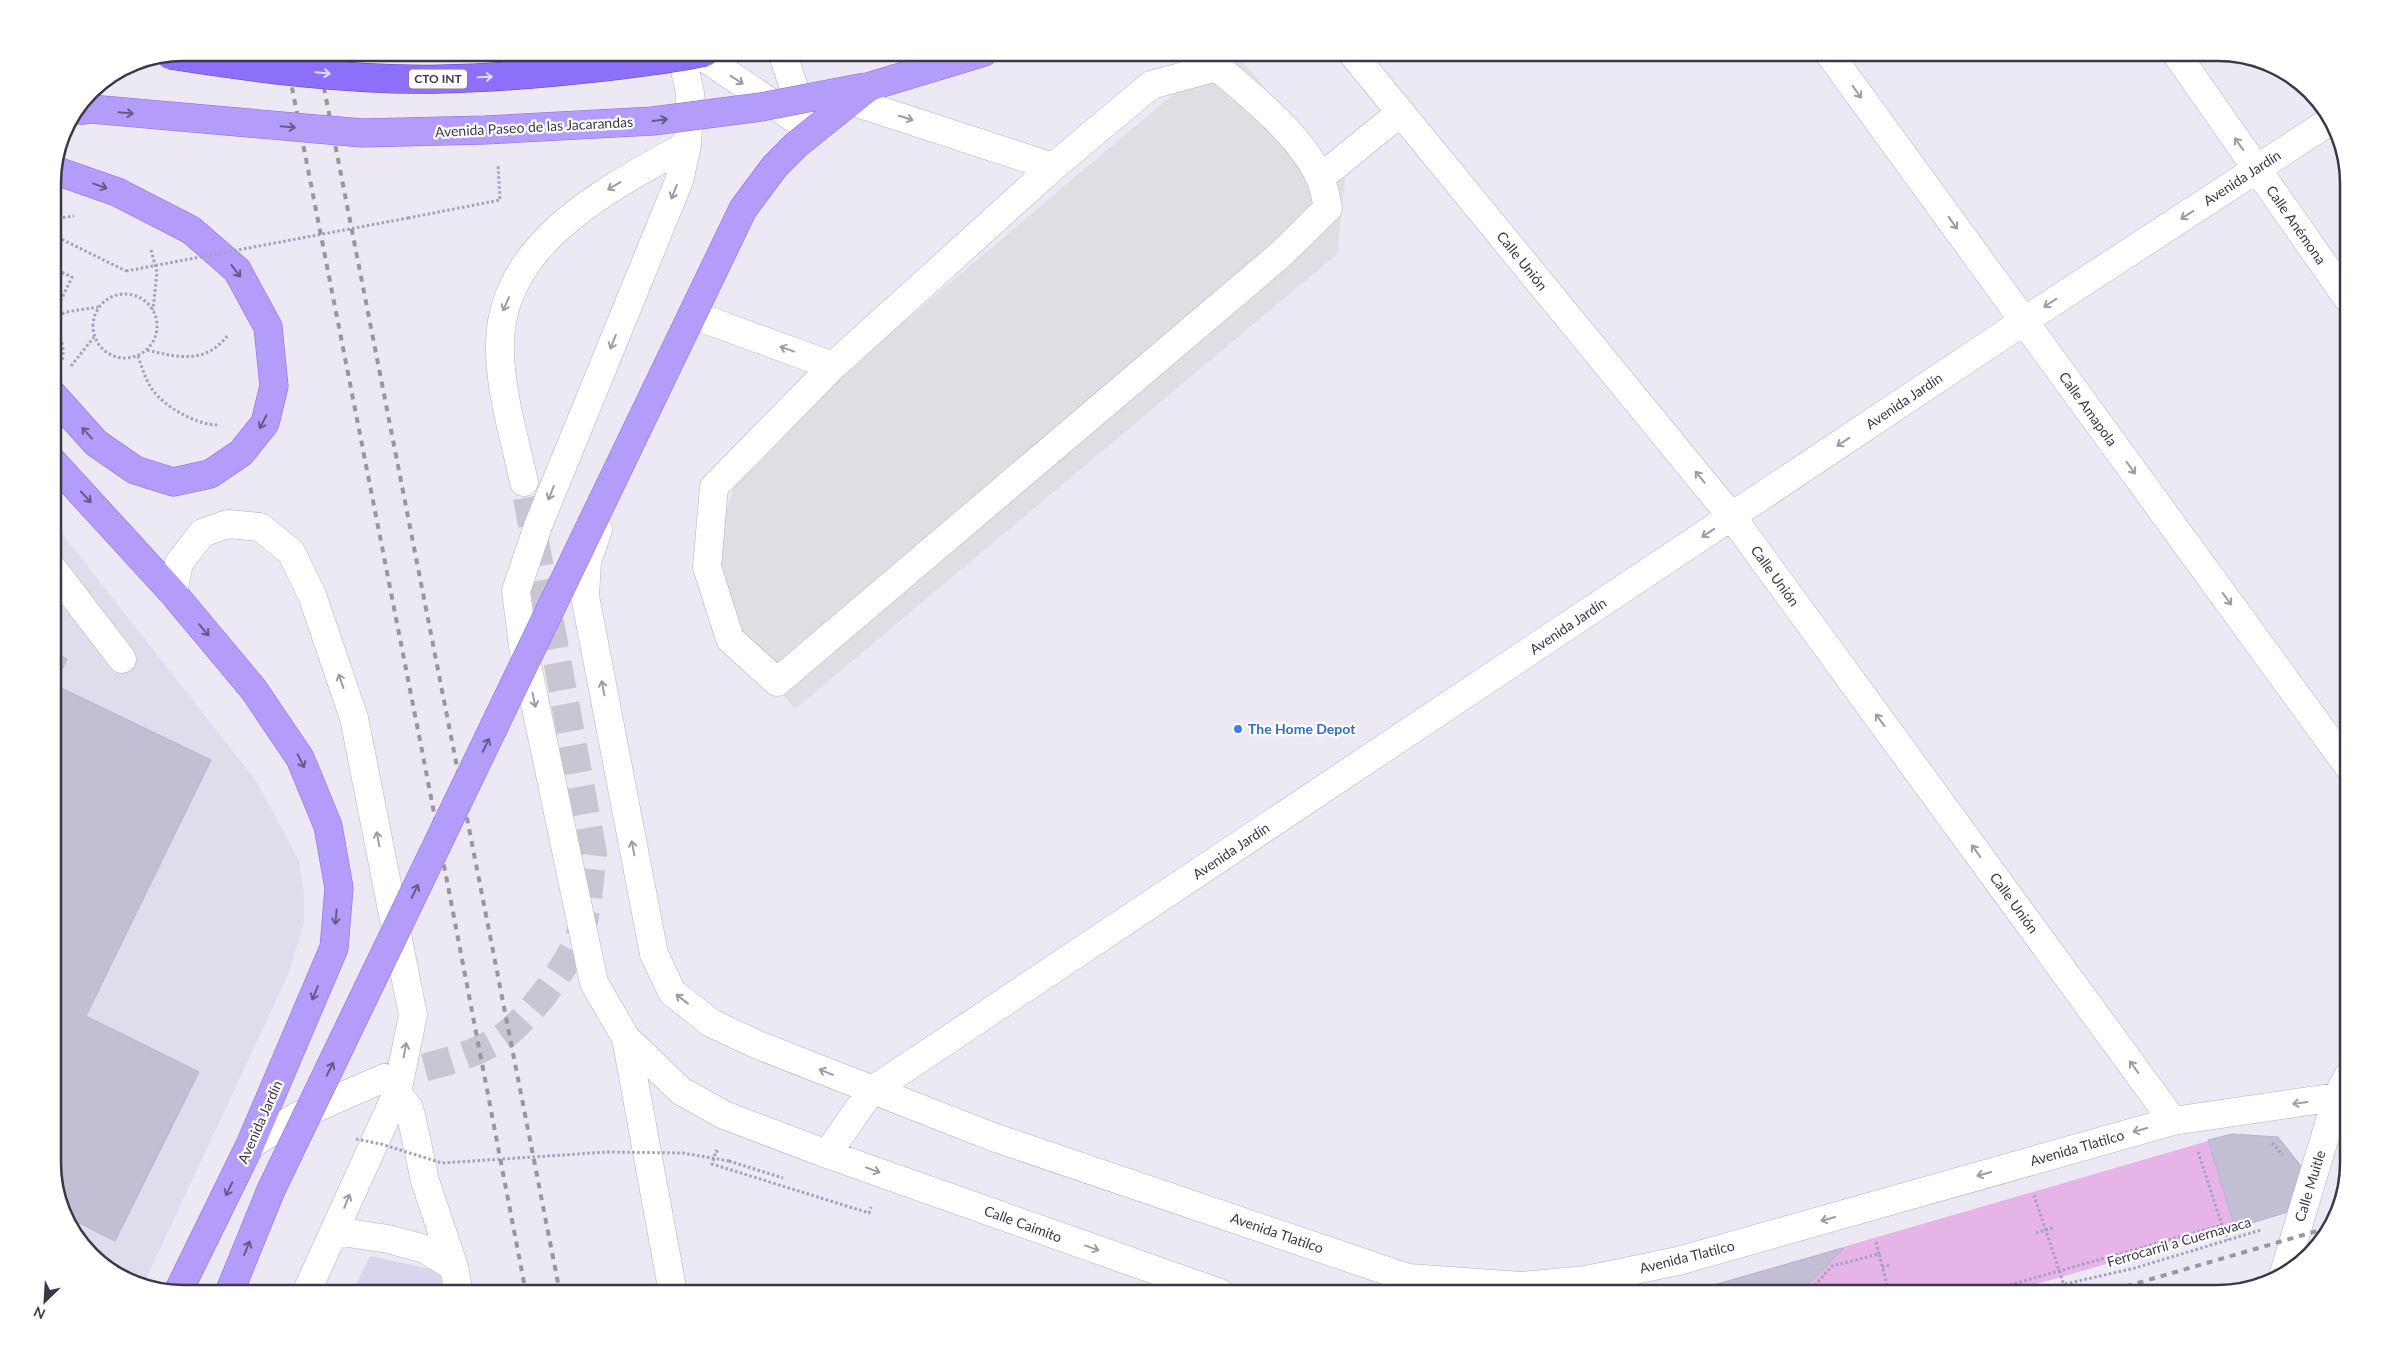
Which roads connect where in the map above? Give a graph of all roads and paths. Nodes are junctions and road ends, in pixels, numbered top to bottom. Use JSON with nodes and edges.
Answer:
{"nodes":[{"id":1,"x":211,"y":61,"type":"edge"},
{"id":2,"x":652,"y":61,"type":"edge"},
{"id":3,"x":683,"y":61,"type":"edge"},
{"id":4,"x":709,"y":61,"type":"edge"},
{"id":5,"x":785,"y":61,"type":"edge"},
{"id":6,"x":959,"y":61,"type":"edge"},
{"id":7,"x":975,"y":61,"type":"edge"},
{"id":8,"x":1358,"y":61,"type":"edge"},
{"id":9,"x":1835,"y":61,"type":"edge"},
{"id":10,"x":2181,"y":61,"type":"edge"},
{"id":11,"x":864,"y":95,"type":"junction"},
{"id":12,"x":86,"y":110,"type":"edge"},
{"id":13,"x":1400,"y":113,"type":"junction"},
{"id":14,"x":2324,"y":125,"type":"edge"},
{"id":15,"x":807,"y":127,"type":"junction"},
{"id":16,"x":687,"y":145,"type":"junction"},
{"id":17,"x":496,"y":165,"type":"dead end"},
{"id":18,"x":1053,"y":168,"type":"junction"},
{"id":19,"x":2257,"y":169,"type":"junction"},
{"id":20,"x":62,"y":173,"type":"edge"},
{"id":21,"x":1320,"y":178,"type":"junction"},
{"id":22,"x":62,"y":217,"type":"edge"},
{"id":23,"x":82,"y":217,"type":"dead end"},
{"id":24,"x":62,"y":240,"type":"edge"},
{"id":25,"x":144,"y":244,"type":"dead end"},
{"id":26,"x":62,"y":273,"type":"edge"},
{"id":27,"x":2339,"y":286,"type":"edge"},
{"id":28,"x":62,"y":299,"type":"edge"},
{"id":29,"x":98,"y":307,"type":"junction"},
{"id":30,"x":153,"y":311,"type":"junction"},
{"id":31,"x":62,"y":314,"type":"edge"},
{"id":32,"x":696,"y":316,"type":"junction"},
{"id":33,"x":2024,"y":320,"type":"junction"},
{"id":34,"x":228,"y":335,"type":"dead end"},
{"id":35,"x":94,"y":337,"type":"junction"},
{"id":36,"x":62,"y":346,"type":"edge"},
{"id":37,"x":147,"y":350,"type":"junction"},
{"id":38,"x":138,"y":356,"type":"junction"},
{"id":39,"x":62,"y":362,"type":"edge"},
{"id":40,"x":833,"y":366,"type":"junction"},
{"id":41,"x":68,"y":372,"type":"dead end"},
{"id":42,"x":62,"y":405,"type":"edge"},
{"id":43,"x":222,"y":424,"type":"dead end"},
{"id":44,"x":62,"y":472,"type":"edge"},
{"id":45,"x":524,"y":482,"type":"tunnel mouth"},
{"id":46,"x":1732,"y":517,"type":"junction"},
{"id":47,"x":62,"y":581,"type":"edge"},
{"id":48,"x":173,"y":593,"type":"junction"},
{"id":49,"x":122,"y":658,"type":"dead end"},
{"id":50,"x":2340,"y":754,"type":"edge"},
{"id":51,"x":626,"y":1038,"type":"junction"},
{"id":52,"x":391,"y":1085,"type":"junction"},
{"id":53,"x":871,"y":1091,"type":"junction"},
{"id":54,"x":2340,"y":1092,"type":"edge"},
{"id":55,"x":2340,"y":1106,"type":"edge"},
{"id":56,"x":2173,"y":1121,"type":"junction"},
{"id":57,"x":356,"y":1139,"type":"dead end"},
{"id":58,"x":2263,"y":1143,"type":"dead end"},
{"id":59,"x":250,"y":1145,"type":"junction"},
{"id":60,"x":2197,"y":1149,"type":"dead end"},
{"id":61,"x":2204,"y":1151,"type":"dead end"},
{"id":62,"x":827,"y":1154,"type":"junction"},
{"id":63,"x":2199,"y":1154,"type":"junction"},
{"id":64,"x":2285,"y":1158,"type":"dead end"},
{"id":65,"x":729,"y":1160,"type":"dead end"},
{"id":66,"x":2023,"y":1163,"type":"junction"},
{"id":67,"x":2301,"y":1218,"type":"junction"},
{"id":68,"x":2222,"y":1224,"type":"junction"},
{"id":69,"x":2055,"y":1227,"type":"dead end"},
{"id":70,"x":2046,"y":1230,"type":"junction"},
{"id":71,"x":335,"y":1231,"type":"junction"},
{"id":72,"x":2036,"y":1233,"type":"dead end"},
{"id":73,"x":2228,"y":1240,"type":"junction"},
{"id":74,"x":2287,"y":1262,"type":"edge"},
{"id":75,"x":1890,"y":1265,"type":"dead end"},
{"id":76,"x":454,"y":1267,"type":"junction"},
{"id":77,"x":1882,"y":1267,"type":"junction"},
{"id":78,"x":2059,"y":1270,"type":"junction"},
{"id":79,"x":2064,"y":1284,"type":"junction"},
{"id":80,"x":182,"y":1285,"type":"edge"},
{"id":81,"x":233,"y":1285,"type":"edge"},
{"id":82,"x":310,"y":1285,"type":"edge"},
{"id":83,"x":457,"y":1285,"type":"edge"},
{"id":84,"x":672,"y":1285,"type":"edge"},
{"id":85,"x":1195,"y":1285,"type":"edge"},
{"id":86,"x":1507,"y":1285,"type":"edge"},
{"id":87,"x":1585,"y":1285,"type":"edge"},
{"id":88,"x":1816,"y":1285,"type":"edge"},
{"id":89,"x":1887,"y":1285,"type":"edge"},
{"id":90,"x":2010,"y":1285,"type":"edge"},
{"id":91,"x":2060,"y":1285,"type":"edge"}],
"edges":[{"from":1,"to":2,"type":"highway","number":"CTO INT","one_way":true,"bridge":true},
{"from":3,"to":16,"type":"street"},
{"from":4,"to":15,"type":"street","one_way":true},
{"from":5,"to":15,"type":"street"},
{"from":6,"to":11,"type":"main road","name":"Avenida Paseo de las Jacarandas"},
{"from":7,"to":11,"type":"street","name":"Avenida Tlatilco"},
{"from":8,"to":13,"type":"street","name":"Calle Unión"},
{"from":9,"to":33,"type":"street","name":"Calle Amapola","one_way":true},
{"from":19,"to":10,"type":"street","name":"Calle Anémona","one_way":true},
{"from":12,"to":11,"type":"main road","name":"Avenida Paseo de las Jacarandas","one_way":true,"bridge":true},
{"from":11,"to":15,"type":"street","name":"Avenida Tlatilco"},
{"from":11,"to":18,"type":"street","one_way":true},
{"from":81,"to":11,"type":"main road","one_way":true,"bridge":true},
{"from":13,"to":21,"type":"street"},
{"from":46,"to":13,"type":"street","name":"Calle Unión","one_way":true},
{"from":14,"to":19,"type":"street","name":"Avenida Jardín"},
{"from":15,"to":32,"type":"street","name":"Avenida Tlatilco"},
{"from":16,"to":45,"type":"street","one_way":true},
{"from":16,"to":51,"type":"street","one_way":true},
{"from":17,"to":24,"type":"path","bridge":true},
{"from":18,"to":21,"type":"street"},
{"from":18,"to":40,"type":"street"},
{"from":19,"to":27,"type":"street","name":"Calle Anémona"},
{"from":19,"to":33,"type":"street","name":"Avenida Jardín","one_way":true},
{"from":20,"to":42,"type":"main road","one_way":true},
{"from":21,"to":40,"type":"street"},
{"from":22,"to":23,"type":"path"},
{"from":25,"to":30,"type":"path"},
{"from":26,"to":28,"type":"path"},
{"from":29,"to":30,"type":"path"},
{"from":29,"to":31,"type":"path"},
{"from":29,"to":35,"type":"path"},
{"from":30,"to":37,"type":"path"},
{"from":40,"to":32,"type":"street","one_way":true},
{"from":53,"to":32,"type":"street","name":"Avenida Tlatilco","one_way":true},
{"from":33,"to":46,"type":"street","name":"Avenida Jardín","one_way":true},
{"from":33,"to":50,"type":"street","name":"Calle Amapola","one_way":true},
{"from":34,"to":37,"type":"path"},
{"from":35,"to":38,"type":"path"},
{"from":35,"to":41,"type":"path"},
{"from":36,"to":39,"type":"path"},
{"from":37,"to":38,"type":"path"},
{"from":38,"to":43,"type":"path"},
{"from":44,"to":48,"type":"main road","name":"Avenida Jardín","one_way":true},
{"from":46,"to":53,"type":"street","name":"Avenida Jardín","one_way":true},
{"from":56,"to":46,"type":"street","name":"Calle Unión","one_way":true},
{"from":47,"to":49,"type":"street"},
{"from":52,"to":48,"type":"street","one_way":true},
{"from":48,"to":59,"type":"main road","name":"Avenida Jardín","one_way":true},
{"from":51,"to":62,"type":"street","name":"Calle Caimito"},
{"from":51,"to":84,"type":"street"},
{"from":52,"to":59,"type":"street"},
{"from":71,"to":52,"type":"street","one_way":true},
{"from":52,"to":76,"type":"street"},
{"from":53,"to":62,"type":"street","name":"Avenida Jardín"},
{"from":53,"to":86,"type":"street","name":"Avenida Tlatilco"},
{"from":54,"to":56,"type":"street","name":"Avenida Tlatilco","one_way":true},
{"from":55,"to":67,"type":"street","name":"Calle Muitle"},
{"from":56,"to":66,"type":"street","name":"Avenida Tlatilco","one_way":true},
{"from":57,"to":65,"type":"path","bridge":true},
{"from":58,"to":64,"type":"path"},
{"from":59,"to":80,"type":"main road","name":"Avenida Jardín","one_way":true},
{"from":60,"to":63,"type":"path"},
{"from":61,"to":63,"type":"path"},
{"from":62,"to":85,"type":"street","name":"Calle Caimito","one_way":true},
{"from":63,"to":68,"type":"path"},
{"from":66,"to":70,"type":"path"},
{"from":66,"to":87,"type":"street","name":"Avenida Tlatilco","one_way":true},
{"from":67,"to":73,"type":"path","name":"Ferrocarril a Cuernavaca"},
{"from":67,"to":74,"type":"street","name":"Calle Muitle"},
{"from":68,"to":73,"type":"path"},
{"from":68,"to":78,"type":"path"},
{"from":69,"to":70,"type":"path"},
{"from":70,"to":72,"type":"path"},
{"from":70,"to":78,"type":"path"},
{"from":71,"to":76,"type":"street"},
{"from":71,"to":82,"type":"street"},
{"from":73,"to":79,"type":"path","name":"Ferrocarril a Cuernavaca"},
{"from":75,"to":77,"type":"path"},
{"from":76,"to":83,"type":"street"},
{"from":77,"to":88,"type":"path"},
{"from":77,"to":89,"type":"path"},
{"from":78,"to":79,"type":"path"},
{"from":78,"to":90,"type":"path"},
{"from":79,"to":91,"type":"path","name":"Ferrocarril a Cuernavaca"}]}
